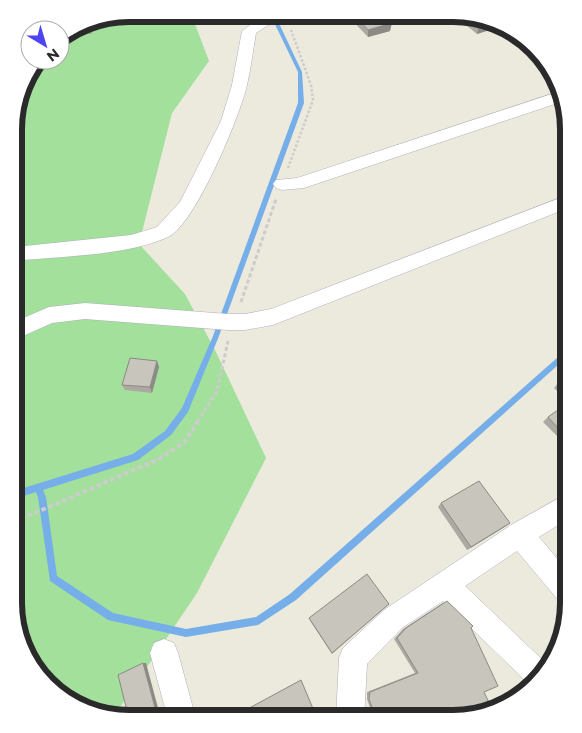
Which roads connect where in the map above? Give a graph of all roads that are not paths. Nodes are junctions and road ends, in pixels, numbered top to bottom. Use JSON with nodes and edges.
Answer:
{"nodes":[{"id":1,"x":262,"y":23,"type":"edge"},
{"id":2,"x":555,"y":98,"type":"edge"},
{"id":3,"x":282,"y":184,"type":"road end"},
{"id":4,"x":560,"y":204,"type":"edge"},
{"id":5,"x":22,"y":253,"type":"edge"},
{"id":6,"x":22,"y":328,"type":"edge"},
{"id":7,"x":559,"y":510,"type":"edge"},
{"id":8,"x":520,"y":534,"type":"junction"},
{"id":9,"x":559,"y":581,"type":"edge"},
{"id":10,"x":447,"y":584,"type":"junction"},
{"id":11,"x":164,"y":652,"type":"dead end"},
{"id":12,"x":535,"y":671,"type":"edge"},
{"id":13,"x":180,"y":710,"type":"edge"},
{"id":14,"x":350,"y":710,"type":"edge"}],
"edges":[{"from":1,"to":5,"type":"street"},
{"from":2,"to":3,"type":"street"},
{"from":4,"to":6,"type":"street"},
{"from":7,"to":8,"type":"street"},
{"from":8,"to":9,"type":"street"},
{"from":8,"to":10,"type":"street"},
{"from":10,"to":12,"type":"street"},
{"from":10,"to":14,"type":"street"},
{"from":11,"to":13,"type":"street"}]}
